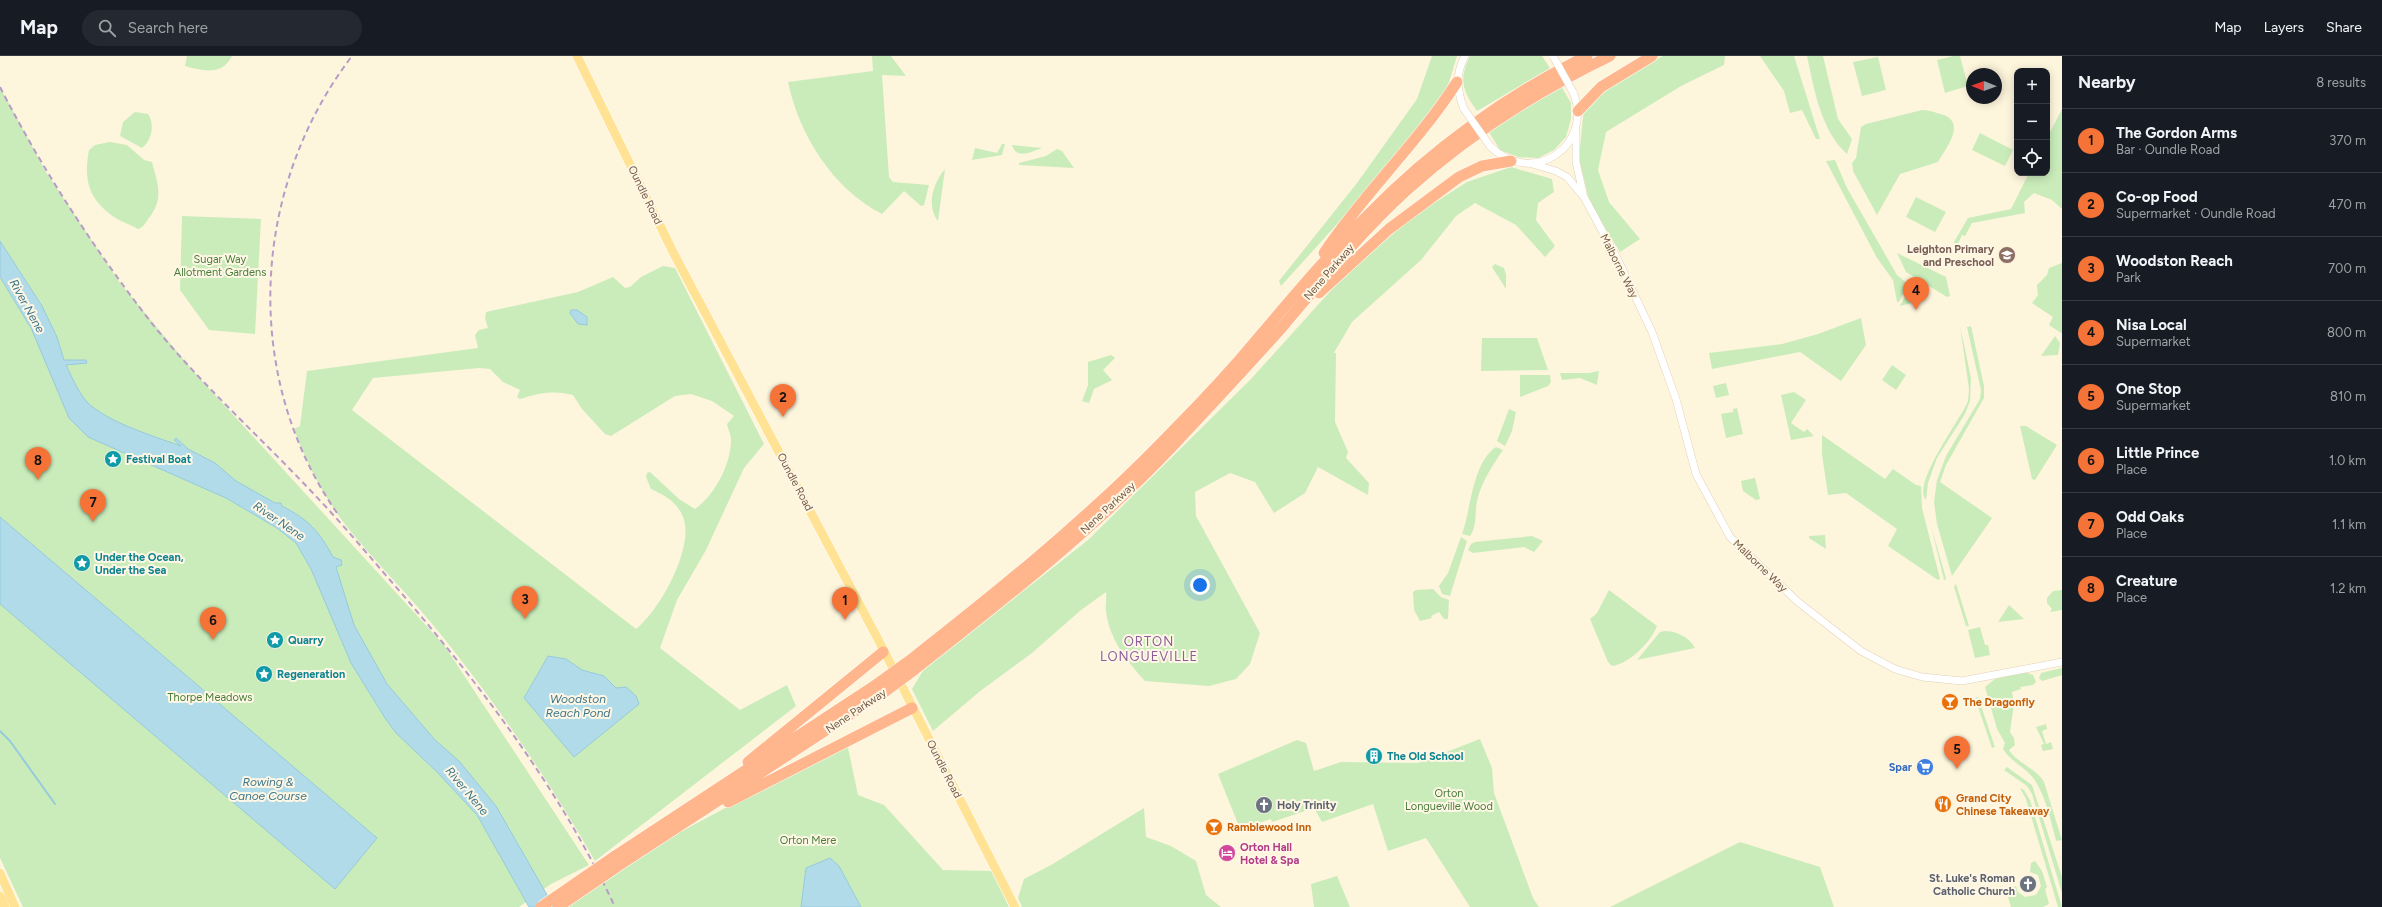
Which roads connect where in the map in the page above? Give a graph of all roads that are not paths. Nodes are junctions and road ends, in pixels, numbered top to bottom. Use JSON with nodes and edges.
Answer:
{"nodes":[{"id":1,"x":577,"y":56,"type":"edge"},
{"id":2,"x":1465,"y":56,"type":"edge"},
{"id":3,"x":1553,"y":56,"type":"edge"},
{"id":4,"x":1587,"y":56,"type":"edge"},
{"id":5,"x":1610,"y":56,"type":"edge"},
{"id":6,"x":1652,"y":56,"type":"edge"},
{"id":7,"x":1457,"y":82,"type":"junction"},
{"id":8,"x":1578,"y":111,"type":"junction"},
{"id":9,"x":1576,"y":128,"type":"junction"},
{"id":10,"x":1511,"y":161,"type":"junction"},
{"id":11,"x":1532,"y":164,"type":"junction"},
{"id":12,"x":1584,"y":197,"type":"junction"},
{"id":13,"x":1303,"y":286,"type":"junction"},
{"id":14,"x":1283,"y":326,"type":"junction"},
{"id":15,"x":883,"y":652,"type":"junction"},
{"id":16,"x":2062,"y":662,"type":"edge"},
{"id":17,"x":912,"y":665,"type":"junction"},
{"id":18,"x":880,"y":689,"type":"junction"},
{"id":19,"x":912,"y":708,"type":"junction"},
{"id":20,"x":691,"y":807,"type":"junction"},
{"id":21,"x":694,"y":818,"type":"junction"},
{"id":22,"x":618,"y":860,"type":"junction"},
{"id":23,"x":0,"y":872,"type":"edge"},
{"id":24,"x":0,"y":896,"type":"edge"},
{"id":25,"x":4,"y":907,"type":"edge"},
{"id":26,"x":15,"y":907,"type":"edge"},
{"id":27,"x":540,"y":907,"type":"edge"},
{"id":28,"x":558,"y":907,"type":"edge"},
{"id":29,"x":1015,"y":907,"type":"edge"}],
"edges":[{"from":1,"to":15,"type":"main road","name":"Oundle Road"},
{"from":2,"to":7,"type":"street"},
{"from":3,"to":8,"type":"street","bridge":true},
{"from":4,"to":13,"type":"highway","name":"Nene Parkway"},
{"from":5,"to":14,"type":"highway","name":"Nene Parkway"},
{"from":6,"to":8,"type":"highway"},
{"from":7,"to":10,"type":"street","bridge":true},
{"from":7,"to":13,"type":"highway"},
{"from":8,"to":9,"type":"street","name":"Malborne Way"},
{"from":9,"to":11,"type":"street"},
{"from":9,"to":12,"type":"street","name":"Malborne Way"},
{"from":10,"to":11,"type":"street","name":"Malborne Way"},
{"from":10,"to":14,"type":"highway"},
{"from":11,"to":12,"type":"street","name":"Malborne Way"},
{"from":12,"to":16,"type":"street","name":"Malborne Way"},
{"from":13,"to":17,"type":"highway","name":"Nene Parkway"},
{"from":14,"to":17,"type":"highway","name":"Nene Parkway"},
{"from":15,"to":19,"type":"main road","name":"Oundle Road"},
{"from":15,"to":20,"type":"highway"},
{"from":17,"to":18,"type":"highway","name":"Nene Parkway","bridge":true},
{"from":18,"to":20,"type":"highway","name":"Nene Parkway"},
{"from":18,"to":21,"type":"highway","name":"Nene Parkway"},
{"from":19,"to":21,"type":"highway"},
{"from":19,"to":29,"type":"main road","name":"Oundle Road"},
{"from":20,"to":22,"type":"highway","name":"Nene Parkway"},
{"from":21,"to":22,"type":"highway","name":"Nene Parkway"},
{"from":22,"to":27,"type":"highway","name":"Nene Parkway","bridge":true},
{"from":22,"to":28,"type":"highway","name":"Nene Parkway","bridge":true},
{"from":23,"to":26,"type":"main road"},
{"from":24,"to":25,"type":"main road"}]}
